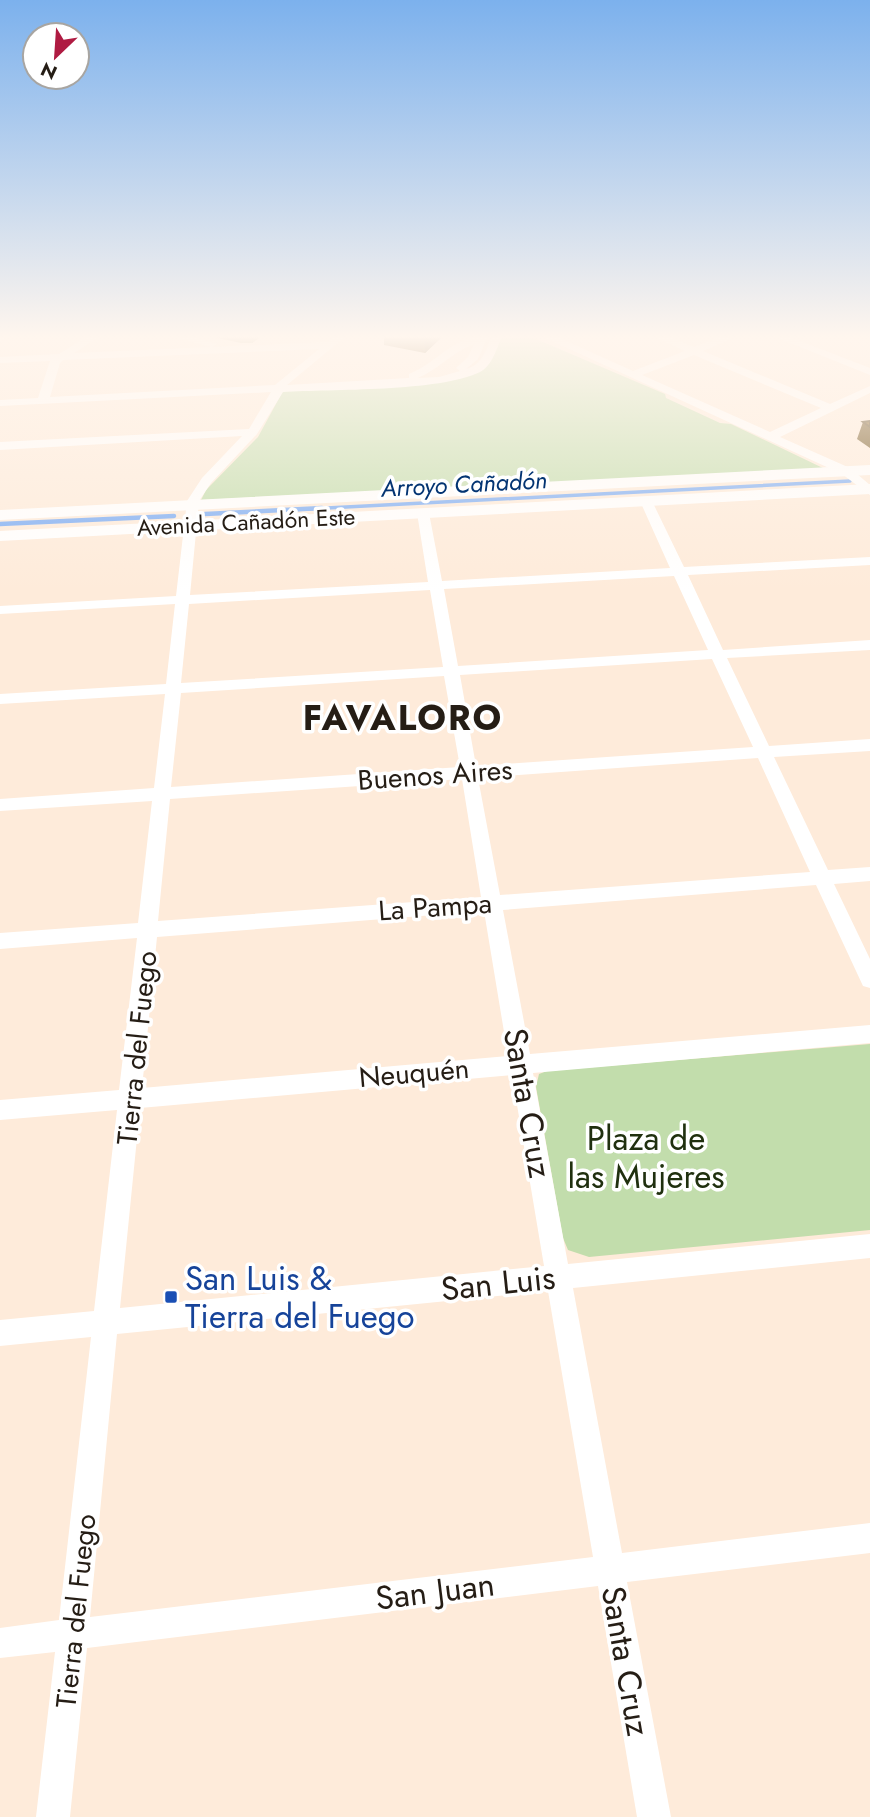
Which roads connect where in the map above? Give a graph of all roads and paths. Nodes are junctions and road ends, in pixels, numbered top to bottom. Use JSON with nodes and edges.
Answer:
{"nodes":[{"id":1,"x":259,"y":421,"type":"edge"},
{"id":2,"x":745,"y":421,"type":"edge"},
{"id":3,"x":803,"y":421,"type":"edge"},
{"id":4,"x":253,"y":432,"type":"junction"},
{"id":5,"x":775,"y":434,"type":"junction"},
{"id":6,"x":0,"y":446,"type":"edge"},
{"id":7,"x":869,"y":470,"type":"edge"},
{"id":8,"x":846,"y":471,"type":"junction"},
{"id":9,"x":870,"y":490,"type":"edge"},
{"id":10,"x":646,"y":501,"type":"junction"},
{"id":11,"x":193,"y":505,"type":"junction"},
{"id":12,"x":423,"y":513,"type":"junction"},
{"id":13,"x":0,"y":516,"type":"edge"},
{"id":14,"x":192,"y":525,"type":"junction"},
{"id":15,"x":0,"y":536,"type":"edge"},
{"id":16,"x":870,"y":561,"type":"edge"},
{"id":17,"x":680,"y":572,"type":"junction"},
{"id":18,"x":436,"y":586,"type":"junction"},
{"id":19,"x":184,"y":600,"type":"junction"},
{"id":20,"x":0,"y":610,"type":"edge"},
{"id":21,"x":870,"y":645,"type":"edge"},
{"id":22,"x":718,"y":654,"type":"junction"},
{"id":23,"x":451,"y":671,"type":"junction"},
{"id":24,"x":175,"y":688,"type":"junction"},
{"id":25,"x":0,"y":699,"type":"edge"},
{"id":26,"x":870,"y":745,"type":"edge"},
{"id":27,"x":764,"y":753,"type":"junction"},
{"id":28,"x":469,"y":773,"type":"junction"},
{"id":29,"x":163,"y":794,"type":"junction"},
{"id":30,"x":0,"y":805,"type":"edge"},
{"id":31,"x":870,"y":874,"type":"edge"},
{"id":32,"x":822,"y":877,"type":"junction"},
{"id":33,"x":492,"y":903,"type":"junction"},
{"id":34,"x":149,"y":929,"type":"junction"},
{"id":35,"x":0,"y":941,"type":"edge"},
{"id":36,"x":870,"y":981,"type":"edge"},
{"id":37,"x":870,"y":1034,"type":"edge"},
{"id":38,"x":521,"y":1064,"type":"junction"},
{"id":39,"x":131,"y":1098,"type":"junction"},
{"id":40,"x":0,"y":1110,"type":"edge"},
{"id":41,"x":870,"y":1246,"type":"edge"},
{"id":42,"x":558,"y":1277,"type":"junction"},
{"id":43,"x":107,"y":1322,"type":"junction"},
{"id":44,"x":0,"y":1333,"type":"edge"},
{"id":45,"x":870,"y":1538,"type":"edge"},
{"id":46,"x":610,"y":1569,"type":"junction"},
{"id":47,"x":74,"y":1634,"type":"junction"},
{"id":48,"x":0,"y":1643,"type":"edge"},
{"id":49,"x":53,"y":1817,"type":"edge"},
{"id":50,"x":654,"y":1817,"type":"edge"}],
"edges":[{"from":1,"to":4,"type":"street","name":"Tierra del Fuego"},
{"from":2,"to":5,"type":"street"},
{"from":3,"to":5,"type":"street"},
{"from":4,"to":6,"type":"street"},
{"from":4,"to":11,"type":"street","name":"Tierra del Fuego"},
{"from":5,"to":7,"type":"street"},
{"from":5,"to":8,"type":"street"},
{"from":7,"to":8,"type":"main road","name":"Avenida Cañadón Este"},
{"from":8,"to":9,"type":"street"},
{"from":8,"to":11,"type":"main road","name":"Avenida Cañadón Este"},
{"from":9,"to":10,"type":"main road","name":"Avenida Cañadón Este"},
{"from":10,"to":12,"type":"main road","name":"Avenida Cañadón Este"},
{"from":10,"to":17,"type":"street"},
{"from":11,"to":13,"type":"main road","name":"Avenida Cañadón Este"},
{"from":11,"to":14,"type":"street","name":"Tierra del Fuego"},
{"from":12,"to":14,"type":"main road","name":"Avenida Cañadón Este"},
{"from":12,"to":18,"type":"street","name":"Santa Cruz"},
{"from":14,"to":15,"type":"main road","name":"Avenida Cañadón Este"},
{"from":14,"to":19,"type":"street","name":"Tierra del Fuego"},
{"from":16,"to":17,"type":"street"},
{"from":17,"to":18,"type":"street"},
{"from":17,"to":22,"type":"street"},
{"from":18,"to":19,"type":"street"},
{"from":18,"to":23,"type":"street","name":"Santa Cruz"},
{"from":19,"to":20,"type":"street"},
{"from":19,"to":24,"type":"street","name":"Tierra del Fuego"},
{"from":21,"to":22,"type":"street"},
{"from":22,"to":23,"type":"street"},
{"from":22,"to":27,"type":"street"},
{"from":23,"to":24,"type":"street"},
{"from":23,"to":28,"type":"street","name":"Santa Cruz"},
{"from":24,"to":25,"type":"street"},
{"from":24,"to":29,"type":"street","name":"Tierra del Fuego"},
{"from":26,"to":27,"type":"street","name":"Buenos Aires"},
{"from":27,"to":28,"type":"street","name":"Buenos Aires"},
{"from":27,"to":32,"type":"street"},
{"from":28,"to":29,"type":"street","name":"Buenos Aires"},
{"from":28,"to":33,"type":"street","name":"Santa Cruz"},
{"from":29,"to":30,"type":"street","name":"Buenos Aires"},
{"from":29,"to":34,"type":"street","name":"Tierra del Fuego"},
{"from":31,"to":32,"type":"street","name":"La Pampa"},
{"from":32,"to":33,"type":"street","name":"La Pampa"},
{"from":32,"to":36,"type":"street"},
{"from":33,"to":34,"type":"street","name":"La Pampa"},
{"from":33,"to":38,"type":"street","name":"Santa Cruz"},
{"from":34,"to":35,"type":"street","name":"La Pampa"},
{"from":34,"to":39,"type":"street","name":"Tierra del Fuego"},
{"from":37,"to":38,"type":"street","name":"Neuquén"},
{"from":38,"to":39,"type":"street","name":"Neuquén"},
{"from":38,"to":42,"type":"street","name":"Santa Cruz"},
{"from":39,"to":40,"type":"street","name":"Neuquén"},
{"from":39,"to":43,"type":"street","name":"Tierra del Fuego"},
{"from":41,"to":42,"type":"street","name":"San Luis"},
{"from":42,"to":43,"type":"street","name":"San Luis"},
{"from":42,"to":46,"type":"street","name":"Santa Cruz"},
{"from":43,"to":44,"type":"street","name":"San Luis"},
{"from":43,"to":47,"type":"street","name":"Tierra del Fuego"},
{"from":45,"to":46,"type":"street","name":"San Juan"},
{"from":46,"to":47,"type":"street","name":"San Juan"},
{"from":46,"to":50,"type":"street","name":"Santa Cruz"},
{"from":47,"to":48,"type":"street","name":"San Juan"},
{"from":47,"to":49,"type":"street","name":"Tierra del Fuego"}]}
